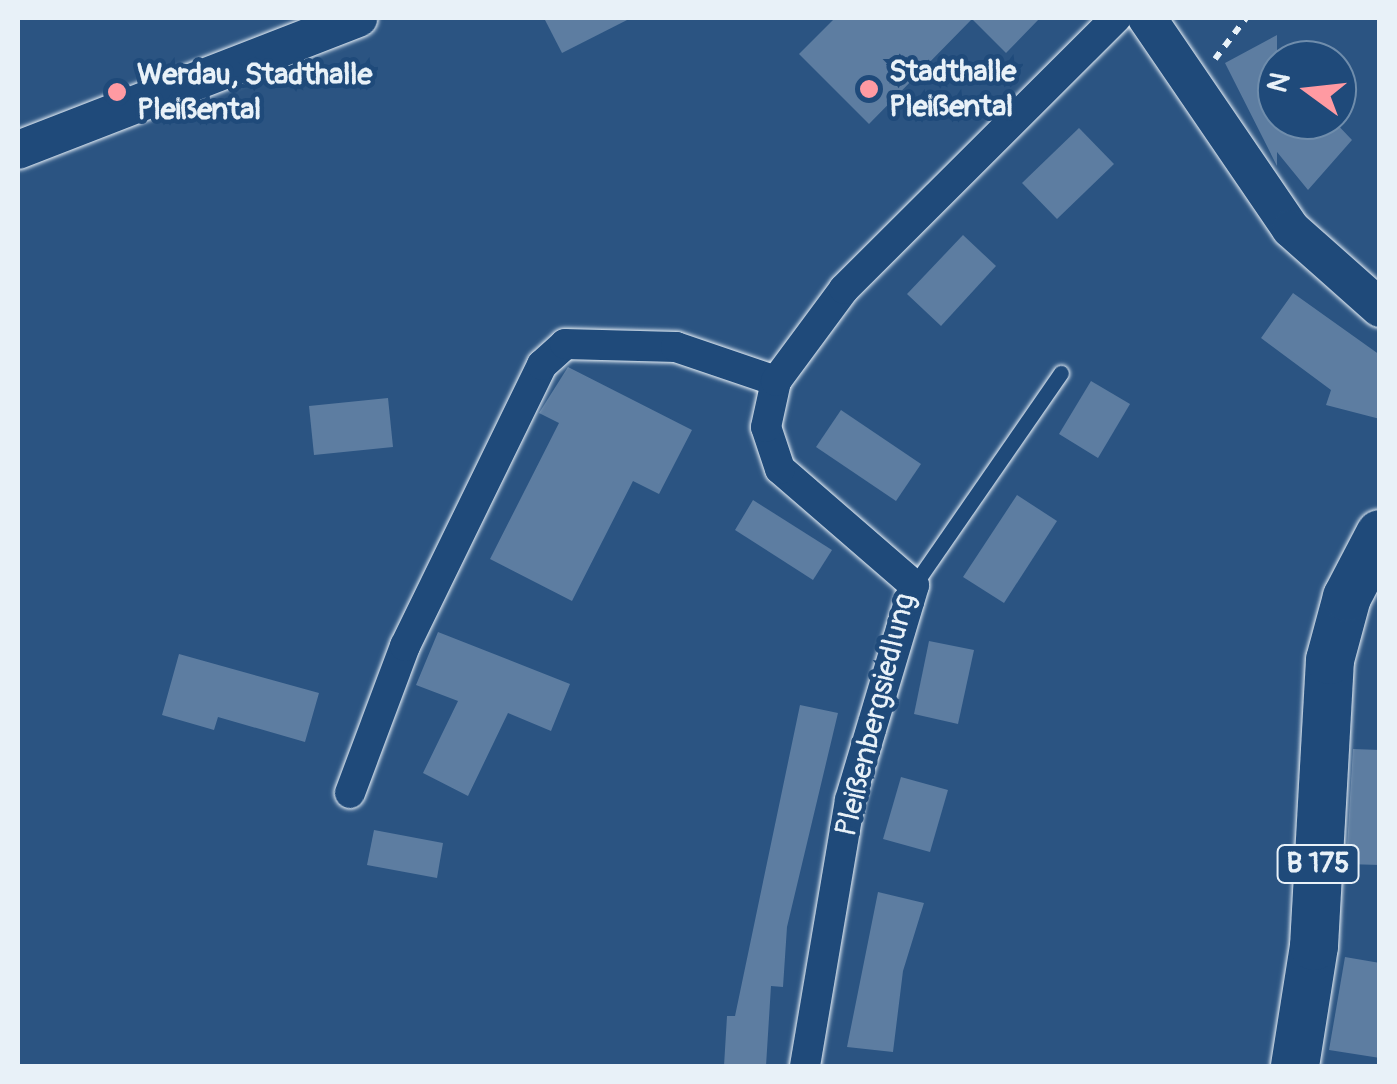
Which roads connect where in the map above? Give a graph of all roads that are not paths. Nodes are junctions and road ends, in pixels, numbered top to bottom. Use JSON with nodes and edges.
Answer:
{"nodes":[{"id":1,"x":358,"y":18,"type":"edge"},
{"id":2,"x":1116,"y":18,"type":"edge"},
{"id":3,"x":1148,"y":18,"type":"edge"},
{"id":4,"x":18,"y":150,"type":"edge"},
{"id":5,"x":1380,"y":308,"type":"edge"},
{"id":6,"x":1061,"y":373,"type":"dead end"},
{"id":7,"x":776,"y":381,"type":"junction"},
{"id":8,"x":1380,"y":534,"type":"edge"},
{"id":9,"x":914,"y":585,"type":"junction"},
{"id":10,"x":350,"y":792,"type":"dead end"},
{"id":11,"x":805,"y":1066,"type":"edge"},
{"id":12,"x":1295,"y":1066,"type":"edge"}],
"edges":[{"from":1,"to":4,"type":"street"},
{"from":2,"to":7,"type":"street","name":"Pleißenbergsiedlung"},
{"from":3,"to":5,"type":"street"},
{"from":6,"to":9,"type":"lane"},
{"from":7,"to":9,"type":"street","name":"Pleißenbergsiedlung"},
{"from":7,"to":10,"type":"street"},
{"from":8,"to":12,"type":"main road","number":"B 175"},
{"from":9,"to":11,"type":"street","name":"Pleißenbergsiedlung"}]}
